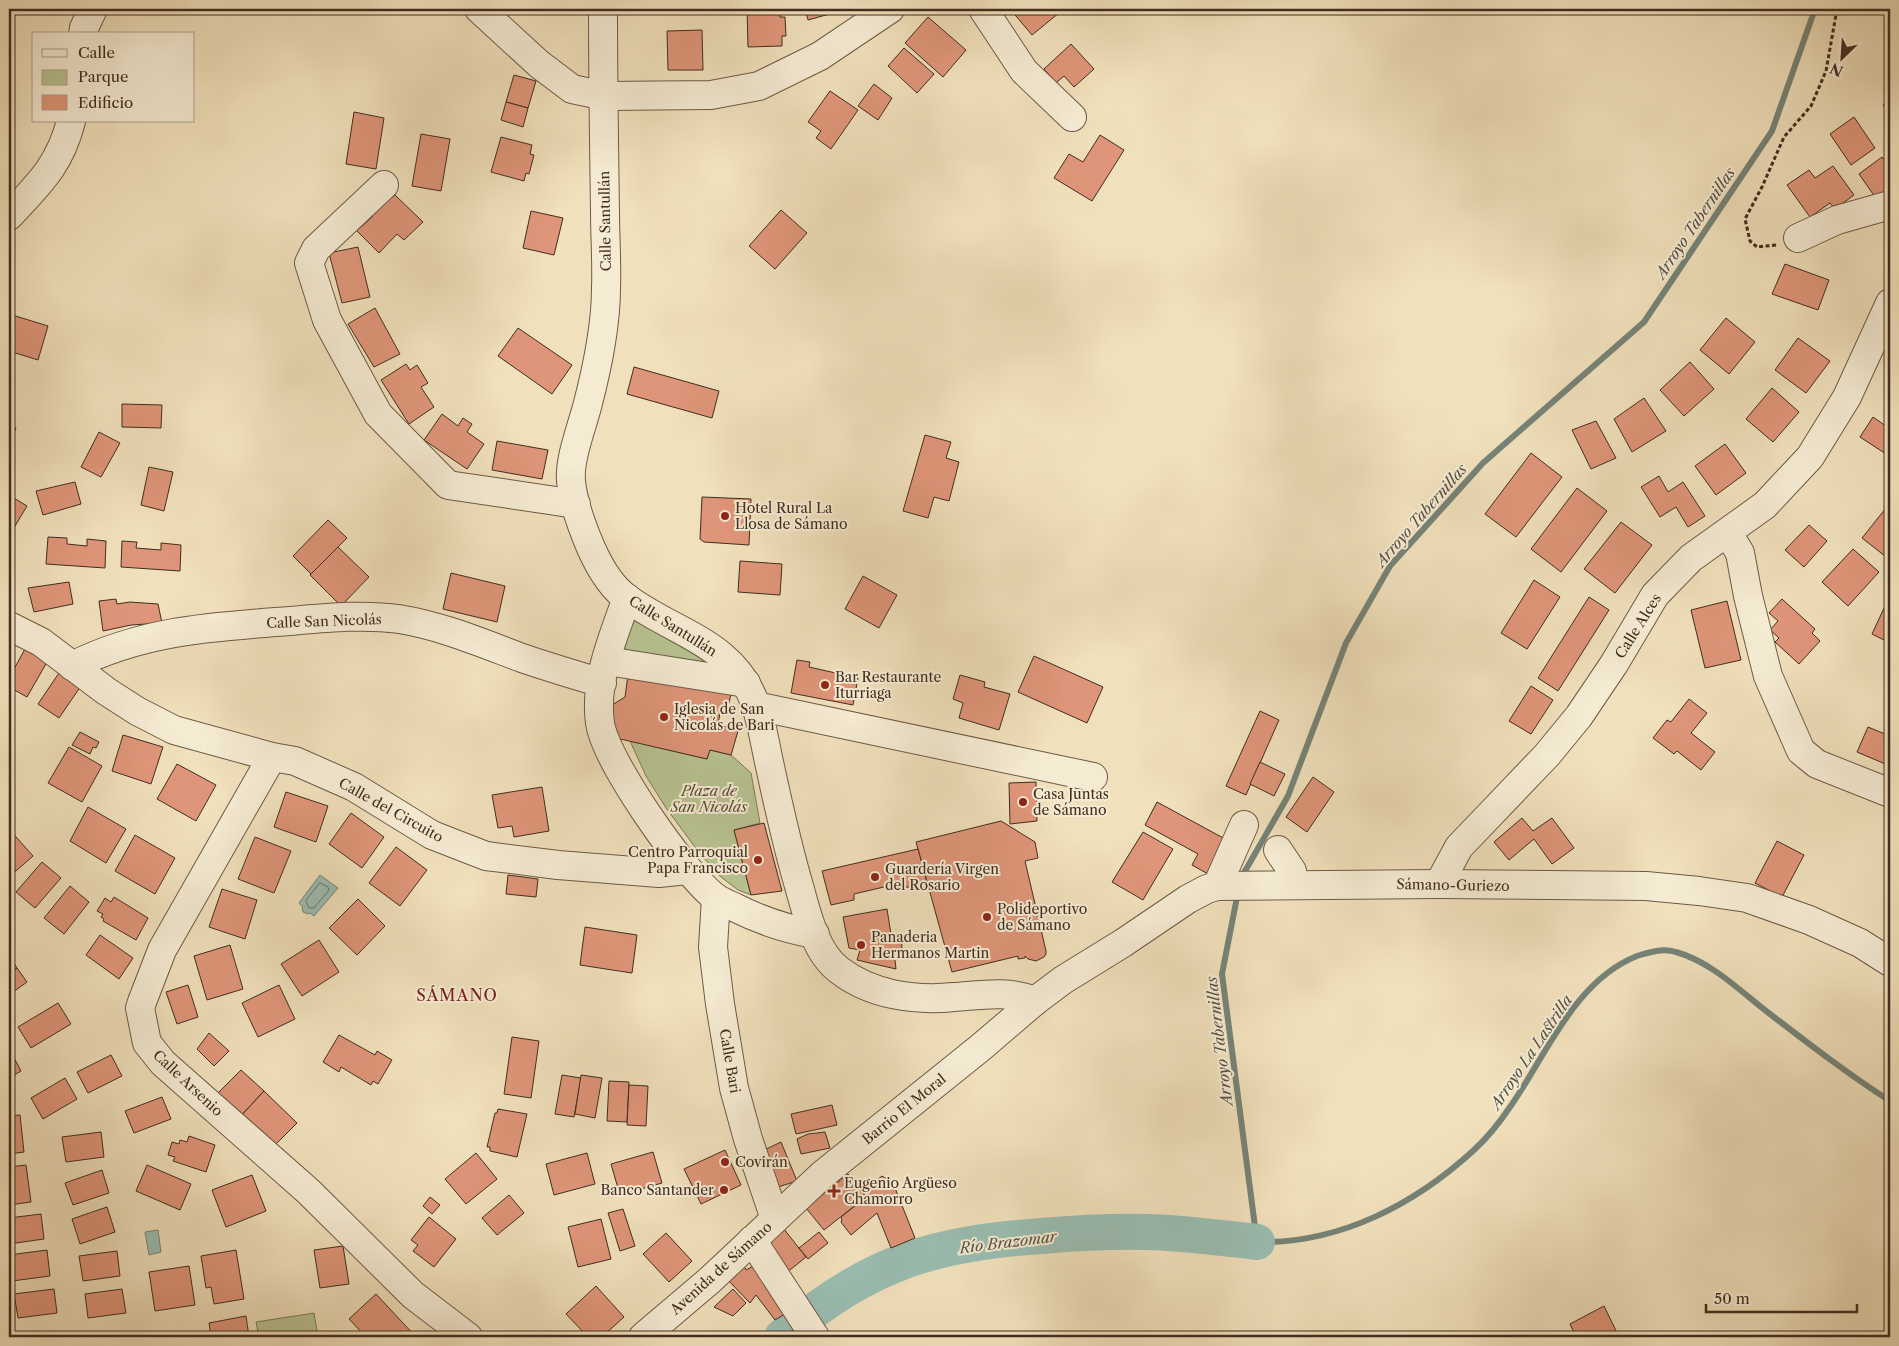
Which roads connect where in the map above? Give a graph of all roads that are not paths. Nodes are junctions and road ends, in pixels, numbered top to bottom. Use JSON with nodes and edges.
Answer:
{"nodes":[{"id":1,"x":94,"y":9,"type":"edge"},
{"id":2,"x":479,"y":9,"type":"edge"},
{"id":3,"x":604,"y":9,"type":"edge"},
{"id":4,"x":890,"y":9,"type":"edge"},
{"id":5,"x":983,"y":9,"type":"edge"},
{"id":6,"x":83,"y":32,"type":"edge"},
{"id":7,"x":604,"y":96,"type":"junction"},
{"id":8,"x":1072,"y":117,"type":"dead end"},
{"id":9,"x":72,"y":122,"type":"edge"},
{"id":10,"x":384,"y":185,"type":"dead end"},
{"id":11,"x":1890,"y":205,"type":"edge"},
{"id":12,"x":9,"y":216,"type":"edge"},
{"id":13,"x":1798,"y":238,"type":"road end"},
{"id":14,"x":1890,"y":302,"type":"edge"},
{"id":15,"x":576,"y":504,"type":"junction"},
{"id":16,"x":1728,"y":533,"type":"junction"},
{"id":17,"x":627,"y":598,"type":"junction"},
{"id":18,"x":9,"y":626,"type":"edge"},
{"id":19,"x":72,"y":666,"type":"junction"},
{"id":20,"x":604,"y":672,"type":"junction"},
{"id":21,"x":751,"y":695,"type":"junction"},
{"id":22,"x":272,"y":757,"type":"junction"},
{"id":23,"x":1093,"y":777,"type":"dead end"},
{"id":24,"x":1890,"y":793,"type":"edge"},
{"id":25,"x":1244,"y":825,"type":"dead end"},
{"id":26,"x":1278,"y":850,"type":"dead end"},
{"id":27,"x":687,"y":870,"type":"junction"},
{"id":28,"x":1294,"y":884,"type":"junction"},
{"id":29,"x":1440,"y":884,"type":"junction"},
{"id":30,"x":1233,"y":885,"type":"junction"},
{"id":31,"x":716,"y":898,"type":"junction"},
{"id":32,"x":815,"y":934,"type":"junction"},
{"id":33,"x":1890,"y":962,"type":"edge"},
{"id":34,"x":1035,"y":1001,"type":"junction"},
{"id":35,"x":775,"y":1219,"type":"junction"},
{"id":36,"x":752,"y":1240,"type":"junction"},
{"id":37,"x":813,"y":1334,"type":"edge"},
{"id":38,"x":468,"y":1337,"type":"edge"},
{"id":39,"x":643,"y":1337,"type":"edge"}],
"edges":[{"from":1,"to":6,"type":"street"},
{"from":2,"to":7,"type":"street"},
{"from":3,"to":7,"type":"street","name":"Calle Santullán"},
{"from":4,"to":7,"type":"street"},
{"from":5,"to":8,"type":"street"},
{"from":7,"to":15,"type":"street","name":"Calle Santullán"},
{"from":9,"to":12,"type":"street"},
{"from":10,"to":15,"type":"street"},
{"from":11,"to":13,"type":"street"},
{"from":14,"to":16,"type":"street","name":"Calle Alces"},
{"from":15,"to":17,"type":"street","name":"Calle Santullán"},
{"from":16,"to":24,"type":"street"},
{"from":16,"to":29,"type":"street","name":"Calle Alces"},
{"from":17,"to":20,"type":"street"},
{"from":17,"to":21,"type":"street","name":"Calle Santullán"},
{"from":18,"to":19,"type":"street","name":"Calle del Circuito"},
{"from":19,"to":20,"type":"street","name":"Calle San Nicolás"},
{"from":19,"to":22,"type":"street","name":"Calle del Circuito"},
{"from":20,"to":21,"type":"street","name":"Calle San Nicolás"},
{"from":20,"to":27,"type":"street"},
{"from":21,"to":23,"type":"street","name":"Calle San Nicolás"},
{"from":21,"to":32,"type":"street","name":"Calle Santullán"},
{"from":22,"to":27,"type":"street","name":"Calle del Circuito"},
{"from":22,"to":38,"type":"street","name":"Calle Arsenio"},
{"from":25,"to":30,"type":"street"},
{"from":26,"to":28,"type":"street"},
{"from":27,"to":31,"type":"street"},
{"from":28,"to":29,"type":"street","name":"Sámano-Guriezo"},
{"from":28,"to":30,"type":"street","name":"Sámano-Guriezo"},
{"from":29,"to":33,"type":"street","name":"Sámano-Guriezo"},
{"from":30,"to":34,"type":"street","name":"Sámano-Guriezo"},
{"from":31,"to":32,"type":"street"},
{"from":31,"to":35,"type":"street","name":"Calle Bari"},
{"from":32,"to":34,"type":"street","name":"Calle Santullán"},
{"from":34,"to":35,"type":"street","name":"Barrio El Moral"},
{"from":35,"to":36,"type":"street","name":"Avenida de Sámano"},
{"from":36,"to":37,"type":"street"},
{"from":36,"to":39,"type":"street","name":"Avenida de Sámano"}]}
